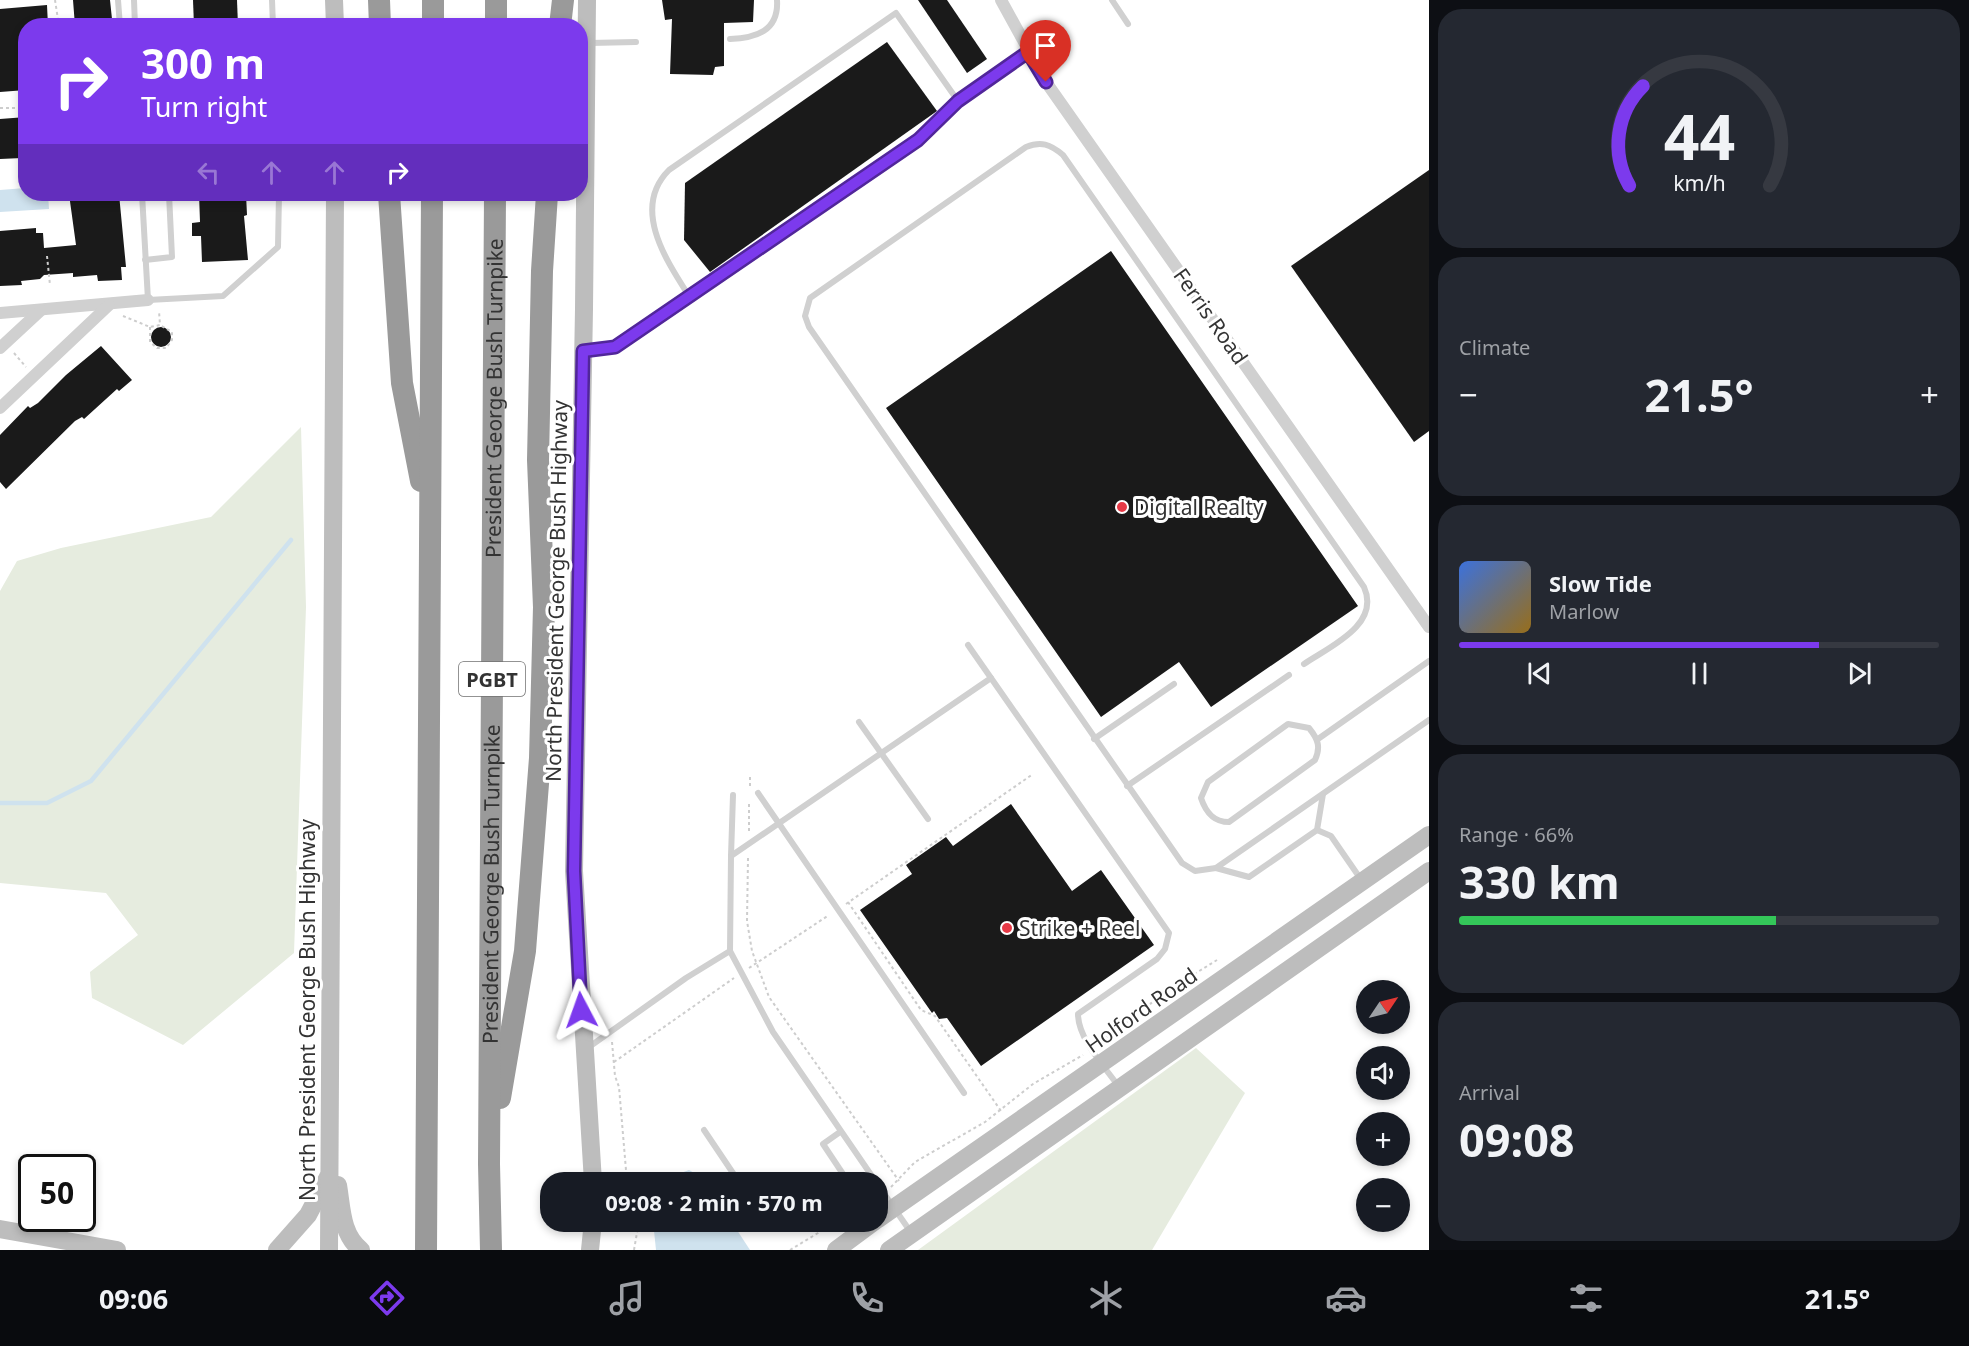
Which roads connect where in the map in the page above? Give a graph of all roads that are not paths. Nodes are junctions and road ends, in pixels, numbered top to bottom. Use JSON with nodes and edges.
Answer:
{"nodes":[{"id":1,"x":118,"y":0,"type":"edge"},
{"id":2,"x":134,"y":0,"type":"edge"},
{"id":3,"x":272,"y":0,"type":"edge"},
{"id":4,"x":334,"y":0,"type":"edge"},
{"id":5,"x":379,"y":0,"type":"edge"},
{"id":6,"x":433,"y":0,"type":"edge"},
{"id":7,"x":496,"y":0,"type":"edge"},
{"id":8,"x":563,"y":0,"type":"edge"},
{"id":9,"x":587,"y":0,"type":"edge"},
{"id":10,"x":777,"y":0,"type":"edge"},
{"id":11,"x":1001,"y":0,"type":"edge"},
{"id":12,"x":1112,"y":0,"type":"edge"},
{"id":13,"x":119,"y":18,"type":"edge"},
{"id":14,"x":135,"y":18,"type":"edge"},
{"id":15,"x":273,"y":18,"type":"edge"},
{"id":16,"x":334,"y":18,"type":"edge"},
{"id":17,"x":380,"y":18,"type":"edge"},
{"id":18,"x":433,"y":18,"type":"edge"},
{"id":19,"x":496,"y":18,"type":"edge"},
{"id":20,"x":561,"y":18,"type":"edge"},
{"id":21,"x":587,"y":18,"type":"edge"},
{"id":22,"x":1128,"y":24,"type":"dead end"},
{"id":23,"x":730,"y":39,"type":"dead end"},
{"id":24,"x":636,"y":42,"type":"dead end"},
{"id":25,"x":588,"y":43,"type":"edge"},
{"id":26,"x":1028,"y":52,"type":"junction"},
{"id":27,"x":958,"y":101,"type":"junction"},
{"id":28,"x":142,"y":201,"type":"edge"},
{"id":29,"x":169,"y":201,"type":"edge"},
{"id":30,"x":279,"y":201,"type":"edge"},
{"id":31,"x":335,"y":201,"type":"edge"},
{"id":32,"x":389,"y":201,"type":"edge"},
{"id":33,"x":432,"y":201,"type":"edge"},
{"id":34,"x":495,"y":201,"type":"edge"},
{"id":35,"x":547,"y":201,"type":"edge"},
{"id":36,"x":584,"y":201,"type":"edge"},
{"id":37,"x":145,"y":260,"type":"junction"},
{"id":38,"x":689,"y":296,"type":"junction"},
{"id":39,"x":148,"y":300,"type":"junction"},
{"id":40,"x":109,"y":305,"type":"junction"},
{"id":41,"x":41,"y":310,"type":"junction"},
{"id":42,"x":0,"y":313,"type":"edge"},
{"id":43,"x":6,"y":350,"type":"edge"},
{"id":44,"x":583,"y":351,"type":"junction"},
{"id":45,"x":0,"y":408,"type":"edge"},
{"id":46,"x":430,"y":531,"type":"junction"},
{"id":47,"x":1429,"y":627,"type":"edge"},
{"id":48,"x":968,"y":645,"type":"dead end"},
{"id":49,"x":1429,"y":661,"type":"edge"},
{"id":50,"x":1304,"y":664,"type":"dead end"},
{"id":51,"x":1289,"y":675,"type":"dead end"},
{"id":52,"x":991,"y":678,"type":"junction"},
{"id":53,"x":1174,"y":684,"type":"dead end"},
{"id":54,"x":1429,"y":720,"type":"edge"},
{"id":55,"x":859,"y":722,"type":"dead end"},
{"id":56,"x":1094,"y":739,"type":"junction"},
{"id":57,"x":1318,"y":739,"type":"junction"},
{"id":58,"x":881,"y":753,"type":"junction"},
{"id":59,"x":1127,"y":786,"type":"junction"},
{"id":60,"x":758,"y":793,"type":"dead end"},
{"id":61,"x":1323,"y":794,"type":"junction"},
{"id":62,"x":733,"y":795,"type":"dead end"},
{"id":63,"x":928,"y":819,"type":"dead end"},
{"id":64,"x":778,"y":823,"type":"junction"},
{"id":65,"x":1317,"y":830,"type":"junction"},
{"id":66,"x":1429,"y":835,"type":"edge"},
{"id":67,"x":731,"y":856,"type":"junction"},
{"id":68,"x":1216,"y":868,"type":"junction"},
{"id":69,"x":1429,"y":871,"type":"edge"},
{"id":70,"x":1362,"y":881,"type":"junction"},
{"id":71,"x":729,"y":951,"type":"junction"},
{"id":72,"x":584,"y":1051,"type":"junction"},
{"id":73,"x":1103,"y":1064,"type":"junction"},
{"id":74,"x":1120,"y":1089,"type":"junction"},
{"id":75,"x":964,"y":1093,"type":"dead end"},
{"id":76,"x":704,"y":1130,"type":"dead end"},
{"id":77,"x":840,"y":1132,"type":"junction"},
{"id":78,"x":329,"y":1136,"type":"junction"},
{"id":79,"x":489,"y":1164,"type":"junction"},
{"id":80,"x":592,"y":1172,"type":"edge"},
{"id":81,"x":732,"y":1172,"type":"edge"},
{"id":82,"x":842,"y":1172,"type":"edge"},
{"id":83,"x":869,"y":1172,"type":"edge"},
{"id":84,"x":329,"y":1175,"type":"junction"},
{"id":85,"x":888,"y":1200,"type":"edge"},
{"id":86,"x":893,"y":1208,"type":"junction"},
{"id":87,"x":888,"y":1212,"type":"edge"},
{"id":88,"x":0,"y":1229,"type":"edge"},
{"id":89,"x":593,"y":1232,"type":"edge"},
{"id":90,"x":597,"y":1232,"type":"edge"},
{"id":91,"x":860,"y":1232,"type":"edge"},
{"id":92,"x":912,"y":1234,"type":"junction"},
{"id":93,"x":117,"y":1250,"type":"edge"},
{"id":94,"x":277,"y":1250,"type":"edge"},
{"id":95,"x":329,"y":1250,"type":"edge"},
{"id":96,"x":361,"y":1250,"type":"edge"},
{"id":97,"x":426,"y":1250,"type":"edge"},
{"id":98,"x":491,"y":1250,"type":"edge"},
{"id":99,"x":590,"y":1250,"type":"edge"},
{"id":100,"x":600,"y":1250,"type":"edge"},
{"id":101,"x":836,"y":1250,"type":"edge"},
{"id":102,"x":889,"y":1250,"type":"edge"}],
"edges":[{"from":1,"to":13,"type":"lane"},
{"from":2,"to":14,"type":"lane"},
{"from":3,"to":15,"type":"lane"},
{"from":4,"to":16,"type":"main road"},
{"from":5,"to":17,"type":"highway"},
{"from":6,"to":18,"type":"highway"},
{"from":7,"to":19,"type":"highway"},
{"from":8,"to":20,"type":"highway"},
{"from":9,"to":21,"type":"main road","name":"North President George Bush Highway"},
{"from":10,"to":23,"type":"lane"},
{"from":11,"to":26,"type":"street","name":"Ferris Road"},
{"from":12,"to":22,"type":"lane"},
{"from":24,"to":25,"type":"lane"},
{"from":26,"to":27,"type":"lane"},
{"from":26,"to":47,"type":"street","name":"Ferris Road"},
{"from":27,"to":38,"type":"lane"},
{"from":27,"to":38,"type":"lane"},
{"from":28,"to":37,"type":"lane"},
{"from":29,"to":37,"type":"lane"},
{"from":30,"to":39,"type":"lane"},
{"from":31,"to":78,"type":"main road","name":"North President George Bush Highway"},
{"from":32,"to":46,"type":"highway"},
{"from":33,"to":46,"type":"highway","number":"PGBT"},
{"from":34,"to":79,"type":"highway","name":"President George Bush Turnpike","number":"PGBT"},
{"from":35,"to":79,"type":"highway"},
{"from":36,"to":44,"type":"main road","name":"North President George Bush Highway"},
{"from":37,"to":39,"type":"lane"},
{"from":38,"to":44,"type":"lane"},
{"from":39,"to":40,"type":"street"},
{"from":40,"to":41,"type":"street"},
{"from":40,"to":45,"type":"street"},
{"from":41,"to":42,"type":"street"},
{"from":41,"to":43,"type":"street"},
{"from":44,"to":72,"type":"main road","name":"North President George Bush Highway"},
{"from":46,"to":97,"type":"highway","number":"PGBT"},
{"from":48,"to":52,"type":"lane"},
{"from":49,"to":57,"type":"lane"},
{"from":50,"to":56,"type":"lane"},
{"from":51,"to":59,"type":"lane"},
{"from":52,"to":58,"type":"lane"},
{"from":52,"to":73,"type":"lane"},
{"from":53,"to":56,"type":"lane"},
{"from":54,"to":61,"type":"lane"},
{"from":55,"to":58,"type":"lane"},
{"from":56,"to":59,"type":"lane"},
{"from":57,"to":57,"type":"lane"},
{"from":58,"to":63,"type":"lane"},
{"from":58,"to":64,"type":"lane"},
{"from":59,"to":68,"type":"lane"},
{"from":60,"to":64,"type":"lane"},
{"from":61,"to":65,"type":"lane"},
{"from":61,"to":68,"type":"lane"},
{"from":62,"to":67,"type":"lane"},
{"from":64,"to":67,"type":"lane"},
{"from":64,"to":75,"type":"lane"},
{"from":65,"to":68,"type":"lane"},
{"from":65,"to":70,"type":"lane"},
{"from":66,"to":70,"type":"main road","name":"Holford Road"},
{"from":67,"to":71,"type":"lane"},
{"from":69,"to":74,"type":"main road"},
{"from":70,"to":73,"type":"main road","name":"Holford Road"},
{"from":71,"to":72,"type":"lane"},
{"from":71,"to":77,"type":"lane"},
{"from":72,"to":80,"type":"main road","name":"North President George Bush Highway"},
{"from":73,"to":74,"type":"lane"},
{"from":73,"to":86,"type":"main road","name":"Holford Road"},
{"from":74,"to":92,"type":"main road"},
{"from":76,"to":81,"type":"lane"},
{"from":77,"to":82,"type":"lane"},
{"from":77,"to":83,"type":"lane"},
{"from":78,"to":84,"type":"main road","name":"North President George Bush Highway"},
{"from":78,"to":96,"type":"main road"},
{"from":79,"to":98,"type":"highway","name":"President George Bush Turnpike","number":"PGBT"},
{"from":84,"to":94,"type":"main road"},
{"from":84,"to":95,"type":"main road","name":"North President George Bush Highway"},
{"from":85,"to":86,"type":"lane"},
{"from":86,"to":87,"type":"main road","name":"Holford Road"},
{"from":86,"to":92,"type":"lane"},
{"from":88,"to":93,"type":"main road"},
{"from":89,"to":99,"type":"main road"},
{"from":90,"to":100,"type":"main road"},
{"from":91,"to":101,"type":"main road","name":"Holford Road"},
{"from":92,"to":102,"type":"main road"}]}
